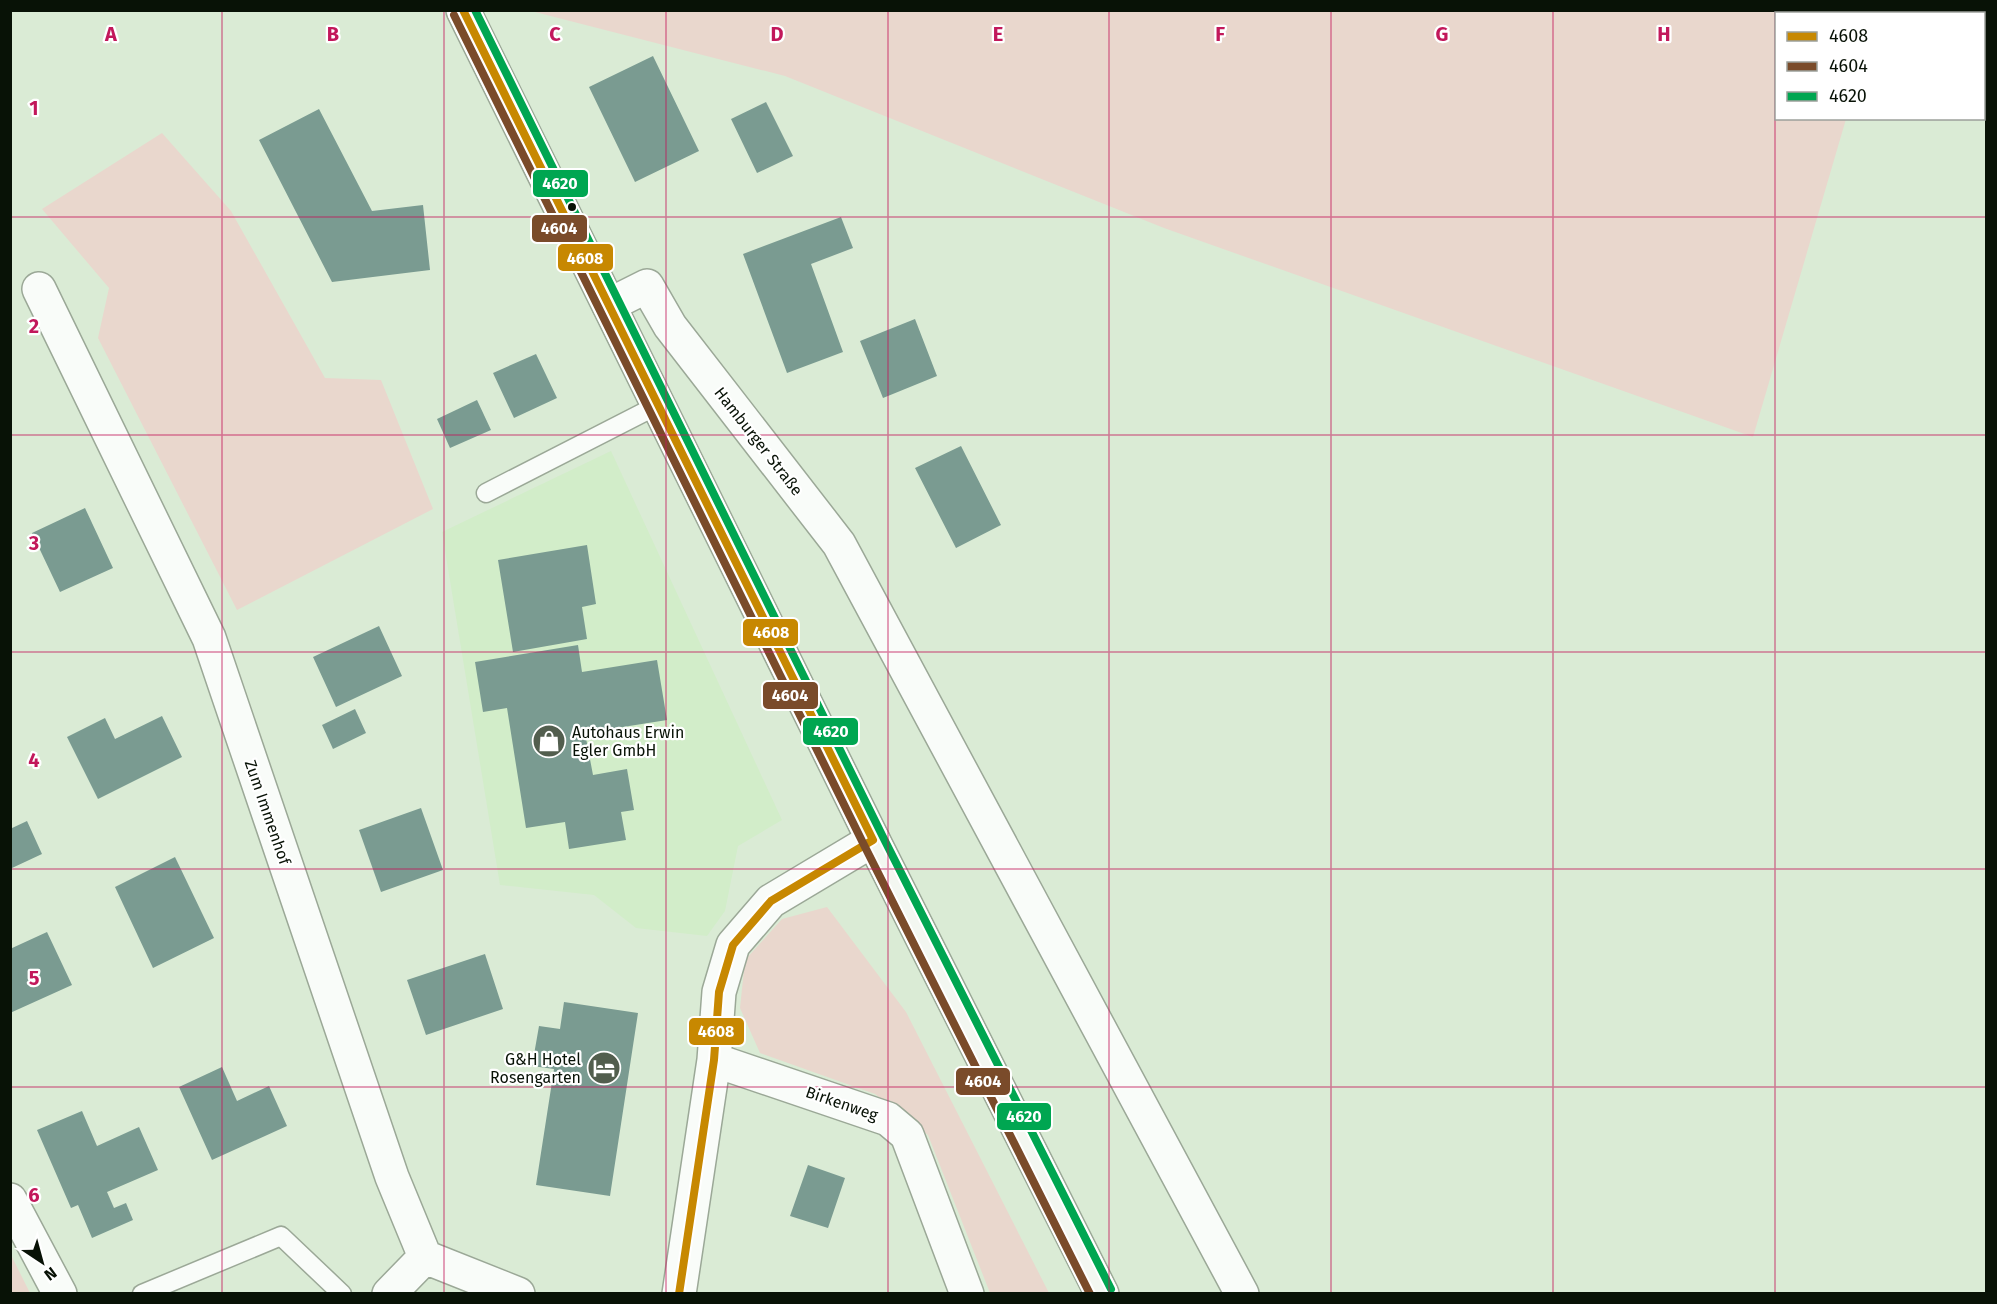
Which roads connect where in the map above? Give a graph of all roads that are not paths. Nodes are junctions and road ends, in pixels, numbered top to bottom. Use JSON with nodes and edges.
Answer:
{"nodes":[{"id":1,"x":463,"y":10,"type":"edge"},
{"id":2,"x":39,"y":289,"type":"dead end"},
{"id":3,"x":609,"y":305,"type":"junction"},
{"id":4,"x":658,"y":405,"type":"junction"},
{"id":5,"x":486,"y":493,"type":"dead end"},
{"id":6,"x":873,"y":840,"type":"junction"},
{"id":7,"x":714,"y":1060,"type":"junction"},
{"id":8,"x":10,"y":1200,"type":"edge"},
{"id":9,"x":425,"y":1257,"type":"junction"},
{"id":10,"x":60,"y":1293,"type":"edge"},
{"id":11,"x":142,"y":1293,"type":"edge"},
{"id":12,"x":342,"y":1293,"type":"edge"},
{"id":13,"x":389,"y":1293,"type":"edge"},
{"id":14,"x":518,"y":1293,"type":"edge"},
{"id":15,"x":679,"y":1293,"type":"edge"},
{"id":16,"x":967,"y":1293,"type":"edge"},
{"id":17,"x":1102,"y":1293,"type":"edge"},
{"id":18,"x":1242,"y":1293,"type":"edge"}],
"edges":[{"from":1,"to":3,"type":"main road"},
{"from":2,"to":9,"type":"street","name":"Zum Immenhof"},
{"from":3,"to":4,"type":"main road"},
{"from":3,"to":18,"type":"street","name":"Hamburger Straße"},
{"from":4,"to":5,"type":"lane"},
{"from":4,"to":6,"type":"main road"},
{"from":6,"to":7,"type":"street"},
{"from":6,"to":17,"type":"main road"},
{"from":7,"to":15,"type":"street"},
{"from":7,"to":16,"type":"street","name":"Birkenweg"},
{"from":8,"to":10,"type":"street"},
{"from":9,"to":13,"type":"street"},
{"from":9,"to":14,"type":"street"},
{"from":11,"to":12,"type":"lane"}]}
